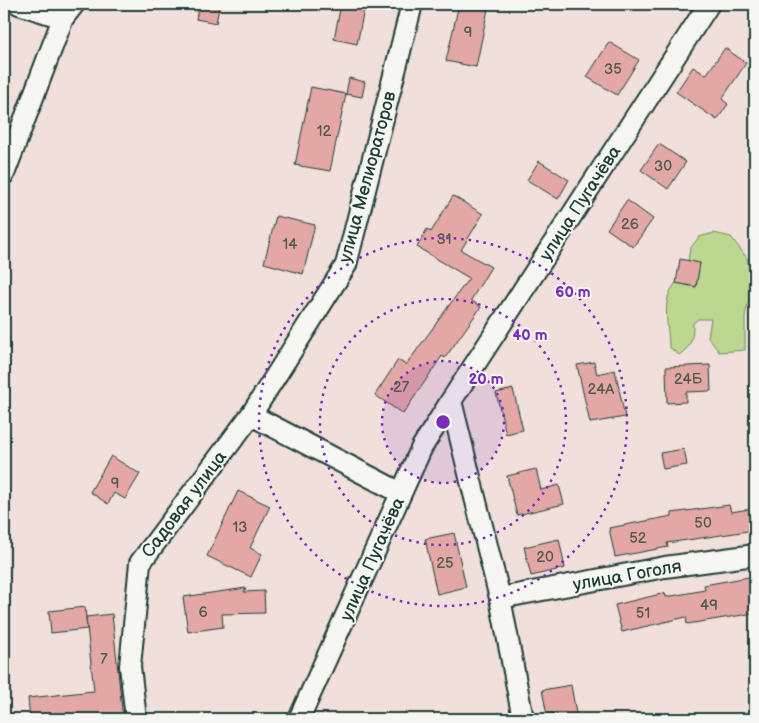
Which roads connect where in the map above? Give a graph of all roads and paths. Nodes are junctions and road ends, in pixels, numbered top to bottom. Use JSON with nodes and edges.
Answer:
{"nodes":[{"id":1,"x":20,"y":4,"type":"edge"},
{"id":2,"x":412,"y":4,"type":"edge"},
{"id":3,"x":709,"y":4,"type":"edge"},
{"id":4,"x":68,"y":11,"type":"edge"},
{"id":5,"x":4,"y":174,"type":"edge"},
{"id":6,"x":451,"y":401,"type":"junction"},
{"id":7,"x":250,"y":416,"type":"junction"},
{"id":8,"x":401,"y":493,"type":"junction"},
{"id":9,"x":755,"y":556,"type":"edge"},
{"id":10,"x":500,"y":598,"type":"junction"},
{"id":11,"x":136,"y":719,"type":"edge"},
{"id":12,"x":299,"y":719,"type":"edge"},
{"id":13,"x":524,"y":719,"type":"edge"}],
"edges":[{"from":1,"to":4,"type":"street"},
{"from":2,"to":7,"type":"street","name":"улица Мелиораторов"},
{"from":3,"to":6,"type":"street","name":"улица Пугачёва"},
{"from":4,"to":5,"type":"street"},
{"from":6,"to":8,"type":"street","name":"улица Пугачёва"},
{"from":6,"to":10,"type":"street"},
{"from":7,"to":8,"type":"street"},
{"from":7,"to":11,"type":"street","name":"Садовая улица"},
{"from":8,"to":12,"type":"street","name":"улица Пугачёва"},
{"from":9,"to":10,"type":"street","name":"улица Гоголя"},
{"from":10,"to":13,"type":"street"}]}
